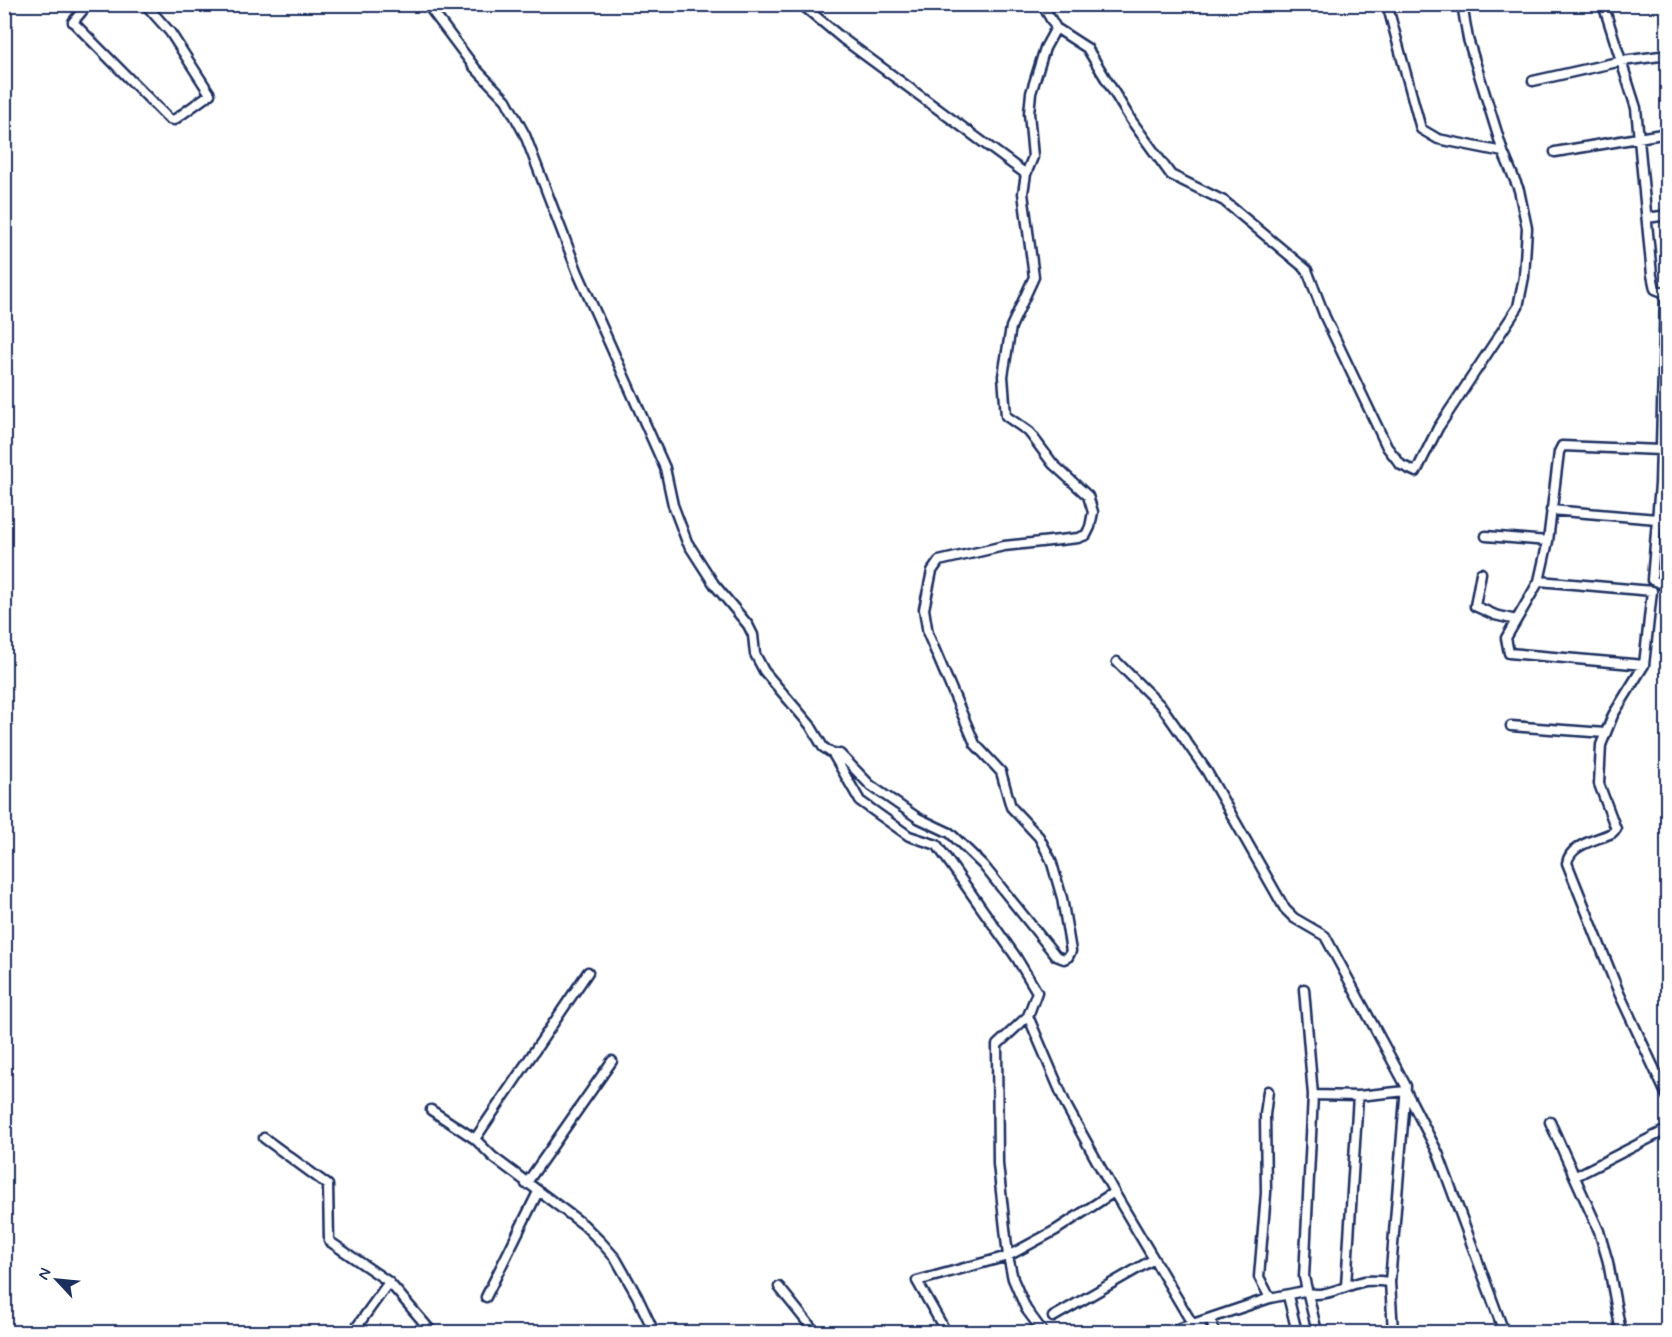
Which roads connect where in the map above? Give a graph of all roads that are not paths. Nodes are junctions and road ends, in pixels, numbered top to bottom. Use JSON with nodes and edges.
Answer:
{"nodes":[{"id":1,"x":88,"y":4,"type":"edge"},
{"id":2,"x":145,"y":4,"type":"edge"},
{"id":3,"x":427,"y":4,"type":"edge"},
{"id":4,"x":801,"y":4,"type":"edge"},
{"id":5,"x":1042,"y":4,"type":"edge"},
{"id":6,"x":1387,"y":4,"type":"edge"},
{"id":7,"x":1462,"y":4,"type":"edge"},
{"id":8,"x":1603,"y":4,"type":"edge"},
{"id":9,"x":1056,"y":28,"type":"junction"},
{"id":10,"x":1668,"y":55,"type":"edge"},
{"id":11,"x":1622,"y":61,"type":"junction"},
{"id":12,"x":1533,"y":81,"type":"dead end"},
{"id":13,"x":1668,"y":133,"type":"edge"},
{"id":14,"x":1639,"y":136,"type":"junction"},
{"id":15,"x":1503,"y":152,"type":"junction"},
{"id":16,"x":1554,"y":152,"type":"dead end"},
{"id":17,"x":1026,"y":174,"type":"junction"},
{"id":18,"x":1668,"y":215,"type":"edge"},
{"id":19,"x":1647,"y":218,"type":"junction"},
{"id":20,"x":1666,"y":293,"type":"edge"},
{"id":21,"x":1665,"y":374,"type":"edge"},
{"id":22,"x":1664,"y":438,"type":"edge"},
{"id":23,"x":1660,"y":450,"type":"junction"},
{"id":24,"x":1551,"y":510,"type":"junction"},
{"id":25,"x":1657,"y":519,"type":"junction"},
{"id":26,"x":1486,"y":536,"type":"dead end"},
{"id":27,"x":1548,"y":541,"type":"junction"},
{"id":28,"x":1481,"y":573,"type":"dead end"},
{"id":29,"x":1652,"y":580,"type":"junction"},
{"id":30,"x":1539,"y":581,"type":"junction"},
{"id":31,"x":1668,"y":586,"type":"edge"},
{"id":32,"x":1652,"y":591,"type":"junction"},
{"id":33,"x":1516,"y":620,"type":"junction"},
{"id":34,"x":1117,"y":662,"type":"dead end"},
{"id":35,"x":1644,"y":665,"type":"junction"},
{"id":36,"x":1510,"y":726,"type":"dead end"},
{"id":37,"x":1605,"y":733,"type":"junction"},
{"id":38,"x":833,"y":754,"type":"junction"},
{"id":39,"x":588,"y":972,"type":"dead end"},
{"id":40,"x":1304,"y":989,"type":"dead end"},
{"id":41,"x":1028,"y":1016,"type":"junction"},
{"id":42,"x":612,"y":1061,"type":"dead end"},
{"id":43,"x":1268,"y":1091,"type":"dead end"},
{"id":44,"x":1406,"y":1091,"type":"junction"},
{"id":45,"x":1313,"y":1095,"type":"junction"},
{"id":46,"x":1358,"y":1096,"type":"junction"},
{"id":47,"x":1668,"y":1098,"type":"edge"},
{"id":48,"x":431,"y":1110,"type":"dead end"},
{"id":49,"x":1550,"y":1122,"type":"dead end"},
{"id":50,"x":1668,"y":1129,"type":"edge"},
{"id":51,"x":264,"y":1138,"type":"dead end"},
{"id":52,"x":475,"y":1139,"type":"junction"},
{"id":53,"x":1576,"y":1176,"type":"junction"},
{"id":54,"x":526,"y":1184,"type":"junction"},
{"id":55,"x":538,"y":1192,"type":"junction"},
{"id":56,"x":1114,"y":1192,"type":"junction"},
{"id":57,"x":1008,"y":1256,"type":"junction"},
{"id":58,"x":1154,"y":1259,"type":"junction"},
{"id":59,"x":390,"y":1282,"type":"junction"},
{"id":60,"x":1390,"y":1282,"type":"junction"},
{"id":61,"x":1346,"y":1286,"type":"junction"},
{"id":62,"x":779,"y":1287,"type":"dead end"},
{"id":63,"x":1310,"y":1294,"type":"junction"},
{"id":64,"x":1288,"y":1296,"type":"junction"},
{"id":65,"x":486,"y":1297,"type":"dead end"},
{"id":66,"x":1270,"y":1298,"type":"junction"},
{"id":67,"x":1053,"y":1317,"type":"dead end"},
{"id":68,"x":1211,"y":1320,"type":"junction"},
{"id":69,"x":1197,"y":1324,"type":"junction"},
{"id":70,"x":353,"y":1332,"type":"edge"},
{"id":71,"x":432,"y":1332,"type":"edge"},
{"id":72,"x":654,"y":1332,"type":"edge"},
{"id":73,"x":816,"y":1332,"type":"edge"},
{"id":74,"x":946,"y":1332,"type":"edge"},
{"id":75,"x":1042,"y":1332,"type":"edge"},
{"id":76,"x":1169,"y":1332,"type":"edge"},
{"id":77,"x":1202,"y":1332,"type":"edge"},
{"id":78,"x":1214,"y":1332,"type":"edge"},
{"id":79,"x":1296,"y":1332,"type":"edge"},
{"id":80,"x":1317,"y":1332,"type":"edge"},
{"id":81,"x":1393,"y":1332,"type":"edge"},
{"id":82,"x":1504,"y":1332,"type":"edge"},
{"id":83,"x":1621,"y":1332,"type":"edge"}],
"edges":[{"from":1,"to":2,"type":"street"},
{"from":3,"to":38,"type":"street"},
{"from":4,"to":17,"type":"street"},
{"from":5,"to":9,"type":"street"},
{"from":6,"to":15,"type":"street"},
{"from":7,"to":15,"type":"street"},
{"from":8,"to":11,"type":"street"},
{"from":9,"to":15,"type":"street"},
{"from":9,"to":17,"type":"street"},
{"from":10,"to":11,"type":"street"},
{"from":11,"to":12,"type":"street"},
{"from":11,"to":14,"type":"street"},
{"from":13,"to":14,"type":"street"},
{"from":14,"to":16,"type":"street"},
{"from":14,"to":19,"type":"street"},
{"from":17,"to":38,"type":"street"},
{"from":18,"to":19,"type":"street"},
{"from":19,"to":20,"type":"street"},
{"from":20,"to":21,"type":"street"},
{"from":21,"to":22,"type":"street"},
{"from":22,"to":23,"type":"street"},
{"from":23,"to":24,"type":"street"},
{"from":23,"to":25,"type":"street"},
{"from":24,"to":25,"type":"street"},
{"from":24,"to":27,"type":"street"},
{"from":25,"to":29,"type":"street"},
{"from":26,"to":27,"type":"street"},
{"from":27,"to":30,"type":"street"},
{"from":28,"to":33,"type":"street"},
{"from":29,"to":31,"type":"street"},
{"from":29,"to":32,"type":"street"},
{"from":30,"to":32,"type":"street"},
{"from":30,"to":33,"type":"street"},
{"from":32,"to":35,"type":"street"},
{"from":33,"to":35,"type":"street"},
{"from":34,"to":44,"type":"street"},
{"from":35,"to":37,"type":"street"},
{"from":36,"to":37,"type":"street"},
{"from":37,"to":47,"type":"street"},
{"from":38,"to":41,"type":"street"},
{"from":39,"to":52,"type":"street"},
{"from":40,"to":45,"type":"street"},
{"from":41,"to":56,"type":"street"},
{"from":41,"to":57,"type":"street"},
{"from":42,"to":54,"type":"street"},
{"from":43,"to":66,"type":"street"},
{"from":44,"to":46,"type":"street"},
{"from":44,"to":60,"type":"street"},
{"from":44,"to":82,"type":"street"},
{"from":45,"to":46,"type":"street"},
{"from":45,"to":63,"type":"street"},
{"from":46,"to":61,"type":"street"},
{"from":48,"to":52,"type":"street"},
{"from":49,"to":53,"type":"street"},
{"from":50,"to":53,"type":"street"},
{"from":51,"to":59,"type":"street"},
{"from":52,"to":54,"type":"street"},
{"from":53,"to":83,"type":"street"},
{"from":54,"to":55,"type":"street"},
{"from":55,"to":65,"type":"street"},
{"from":55,"to":72,"type":"street"},
{"from":56,"to":57,"type":"street"},
{"from":56,"to":58,"type":"street"},
{"from":57,"to":74,"type":"street"},
{"from":57,"to":75,"type":"street"},
{"from":58,"to":67,"type":"street"},
{"from":58,"to":69,"type":"street"},
{"from":59,"to":70,"type":"street"},
{"from":59,"to":71,"type":"street"},
{"from":60,"to":61,"type":"street"},
{"from":60,"to":81,"type":"street"},
{"from":61,"to":63,"type":"street"},
{"from":62,"to":73,"type":"street"},
{"from":63,"to":64,"type":"street"},
{"from":63,"to":80,"type":"street"},
{"from":64,"to":66,"type":"street"},
{"from":64,"to":79,"type":"street"},
{"from":66,"to":68,"type":"street"},
{"from":68,"to":69,"type":"street"},
{"from":68,"to":78,"type":"street"},
{"from":69,"to":76,"type":"street"},
{"from":69,"to":77,"type":"street"}]}
